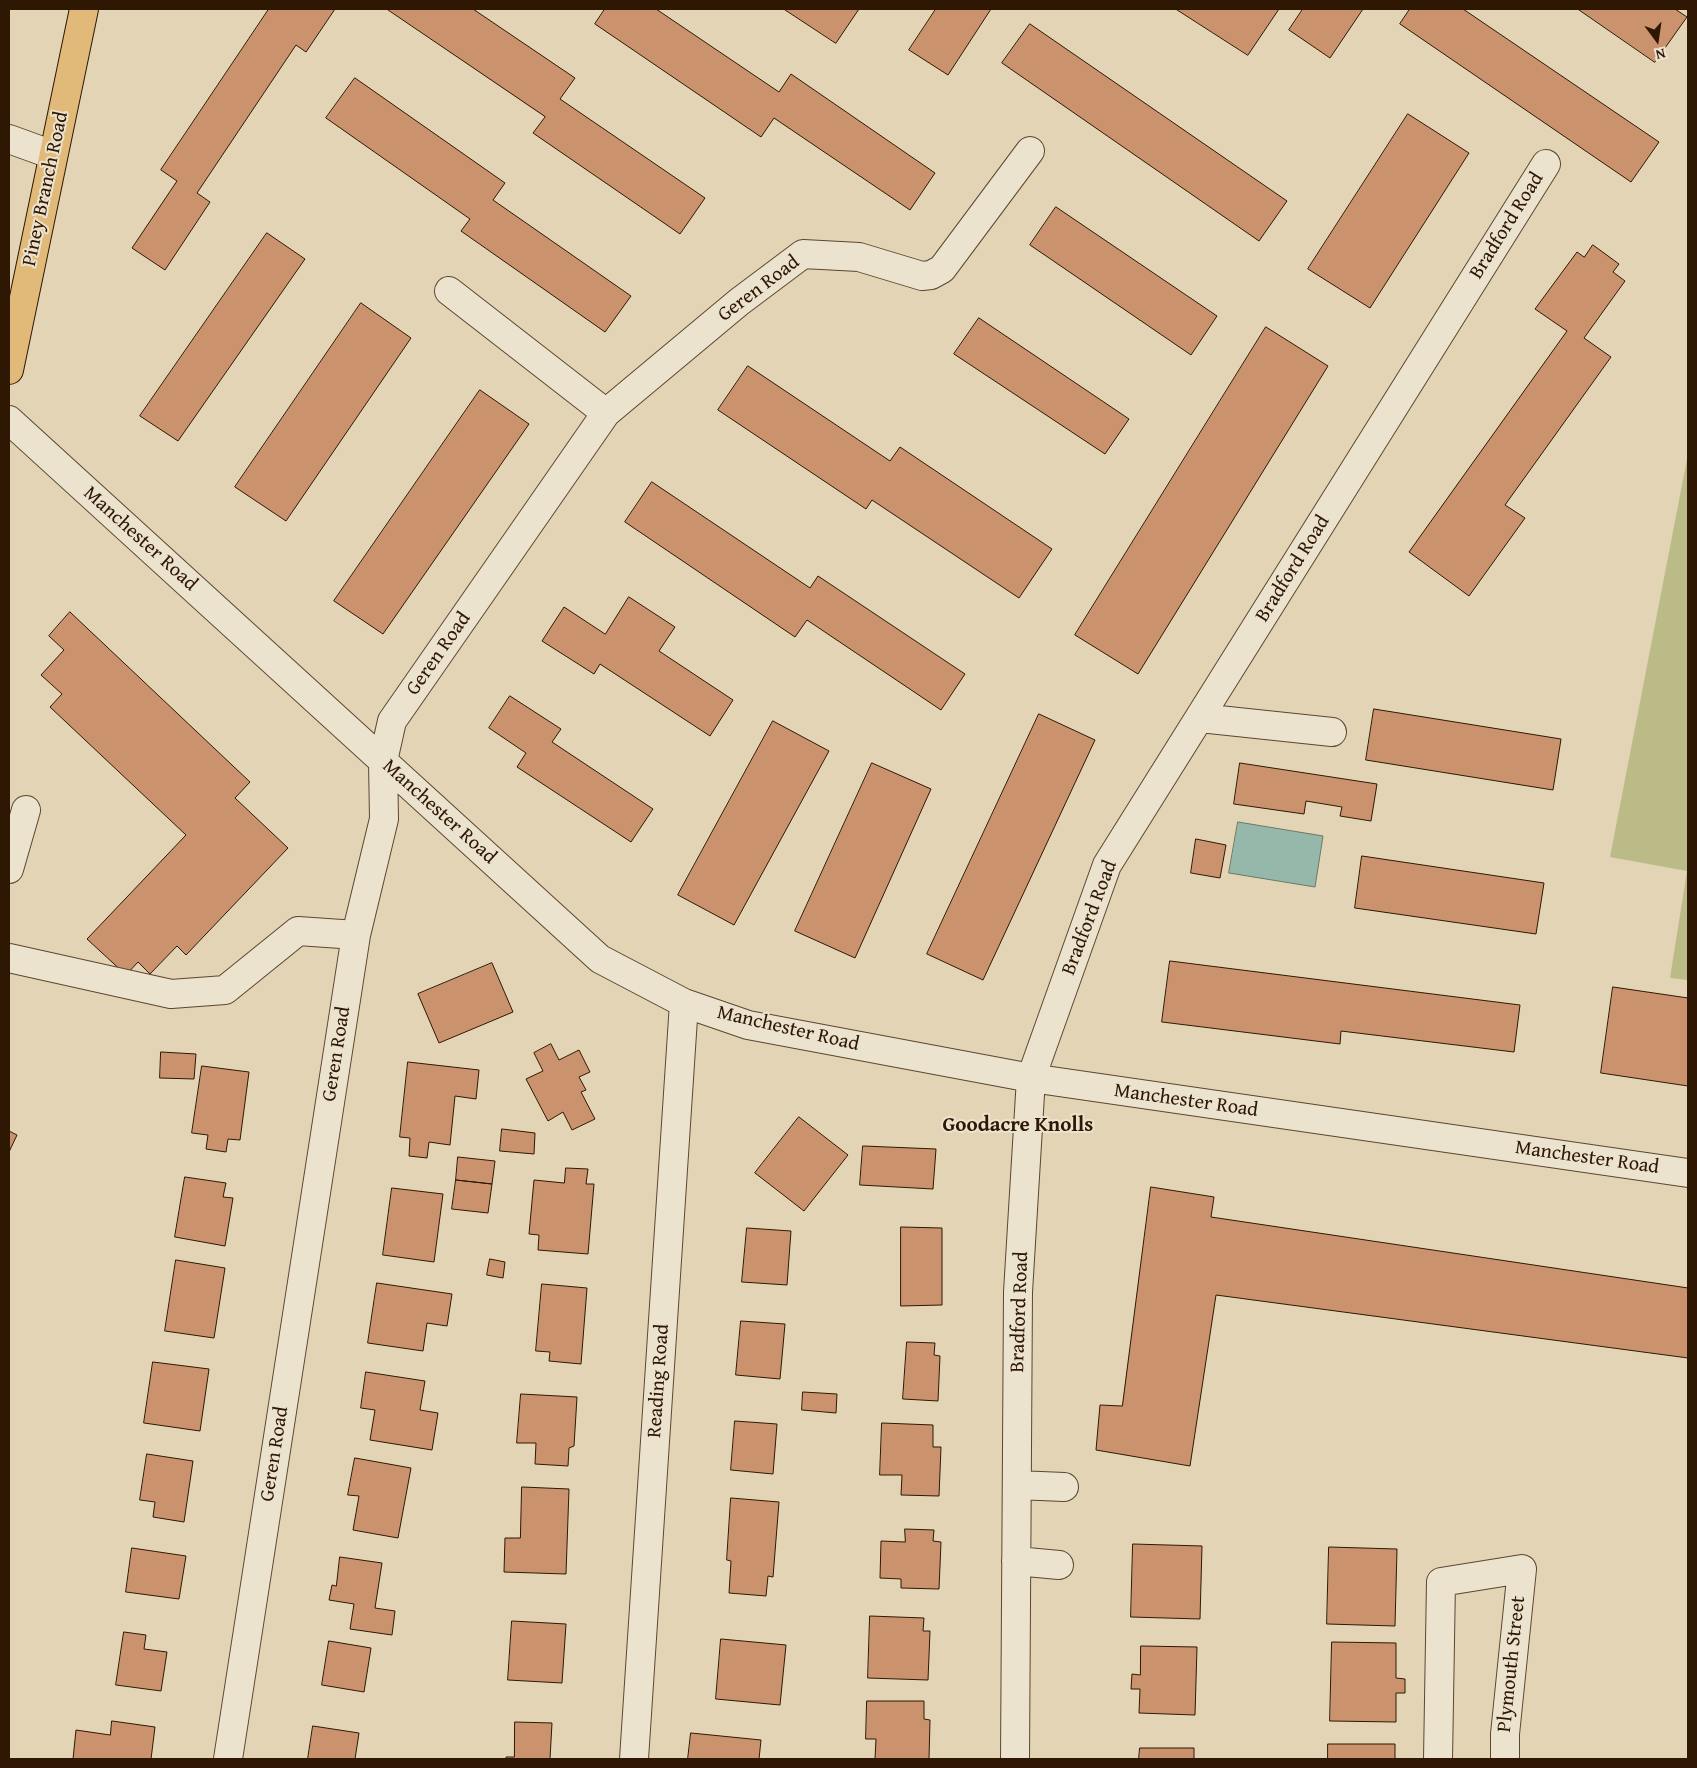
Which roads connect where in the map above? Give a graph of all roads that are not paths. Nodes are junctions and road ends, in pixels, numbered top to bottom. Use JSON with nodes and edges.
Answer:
{"nodes":[{"id":1,"x":84,"y":9,"type":"edge"},
{"id":2,"x":9,"y":139,"type":"edge"},
{"id":3,"x":1030,"y":151,"type":"dead end"},
{"id":4,"x":53,"y":155,"type":"junction"},
{"id":5,"x":1546,"y":164,"type":"dead end"},
{"id":6,"x":449,"y":291,"type":"dead end"},
{"id":7,"x":9,"y":370,"type":"edge"},
{"id":8,"x":606,"y":413,"type":"junction"},
{"id":9,"x":9,"y":420,"type":"edge"},
{"id":10,"x":1200,"y":718,"type":"junction"},
{"id":11,"x":1332,"y":732,"type":"dead end"},
{"id":12,"x":383,"y":761,"type":"junction"},
{"id":13,"x":26,"y":810,"type":"dead end"},
{"id":14,"x":9,"y":869,"type":"edge"},
{"id":15,"x":356,"y":935,"type":"junction"},
{"id":16,"x":9,"y":958,"type":"edge"},
{"id":17,"x":684,"y":1003,"type":"junction"},
{"id":18,"x":1031,"y":1078,"type":"junction"},
{"id":19,"x":1688,"y":1173,"type":"edge"},
{"id":20,"x":1017,"y":1485,"type":"junction"},
{"id":21,"x":1064,"y":1487,"type":"dead end"},
{"id":22,"x":1016,"y":1561,"type":"junction"},
{"id":23,"x":1059,"y":1565,"type":"dead end"},
{"id":24,"x":228,"y":1759,"type":"edge"},
{"id":25,"x":634,"y":1759,"type":"edge"},
{"id":26,"x":1015,"y":1759,"type":"edge"},
{"id":27,"x":1438,"y":1759,"type":"edge"},
{"id":28,"x":1504,"y":1759,"type":"edge"}],
"edges":[{"from":1,"to":4,"type":"main road","name":"Piney Branch Road"},
{"from":2,"to":4,"type":"street"},
{"from":3,"to":8,"type":"street","name":"Geren Road"},
{"from":4,"to":7,"type":"main road","name":"Piney Branch Road"},
{"from":5,"to":10,"type":"street","name":"Bradford Road"},
{"from":6,"to":8,"type":"street"},
{"from":8,"to":12,"type":"street","name":"Geren Road"},
{"from":9,"to":12,"type":"street","name":"Manchester Road"},
{"from":10,"to":11,"type":"street"},
{"from":10,"to":18,"type":"street","name":"Bradford Road"},
{"from":12,"to":15,"type":"street","name":"Geren Road"},
{"from":12,"to":17,"type":"street","name":"Manchester Road"},
{"from":13,"to":14,"type":"street"},
{"from":15,"to":16,"type":"street"},
{"from":15,"to":24,"type":"street","name":"Geren Road"},
{"from":17,"to":18,"type":"street","name":"Manchester Road"},
{"from":17,"to":25,"type":"street","name":"Reading Road"},
{"from":18,"to":19,"type":"street","name":"Manchester Road"},
{"from":18,"to":20,"type":"street","name":"Bradford Road"},
{"from":20,"to":21,"type":"street"},
{"from":20,"to":22,"type":"street","name":"Bradford Road"},
{"from":22,"to":23,"type":"street"},
{"from":22,"to":26,"type":"street","name":"Bradford Road"},
{"from":27,"to":28,"type":"street","name":"Plymouth Street"}]}
